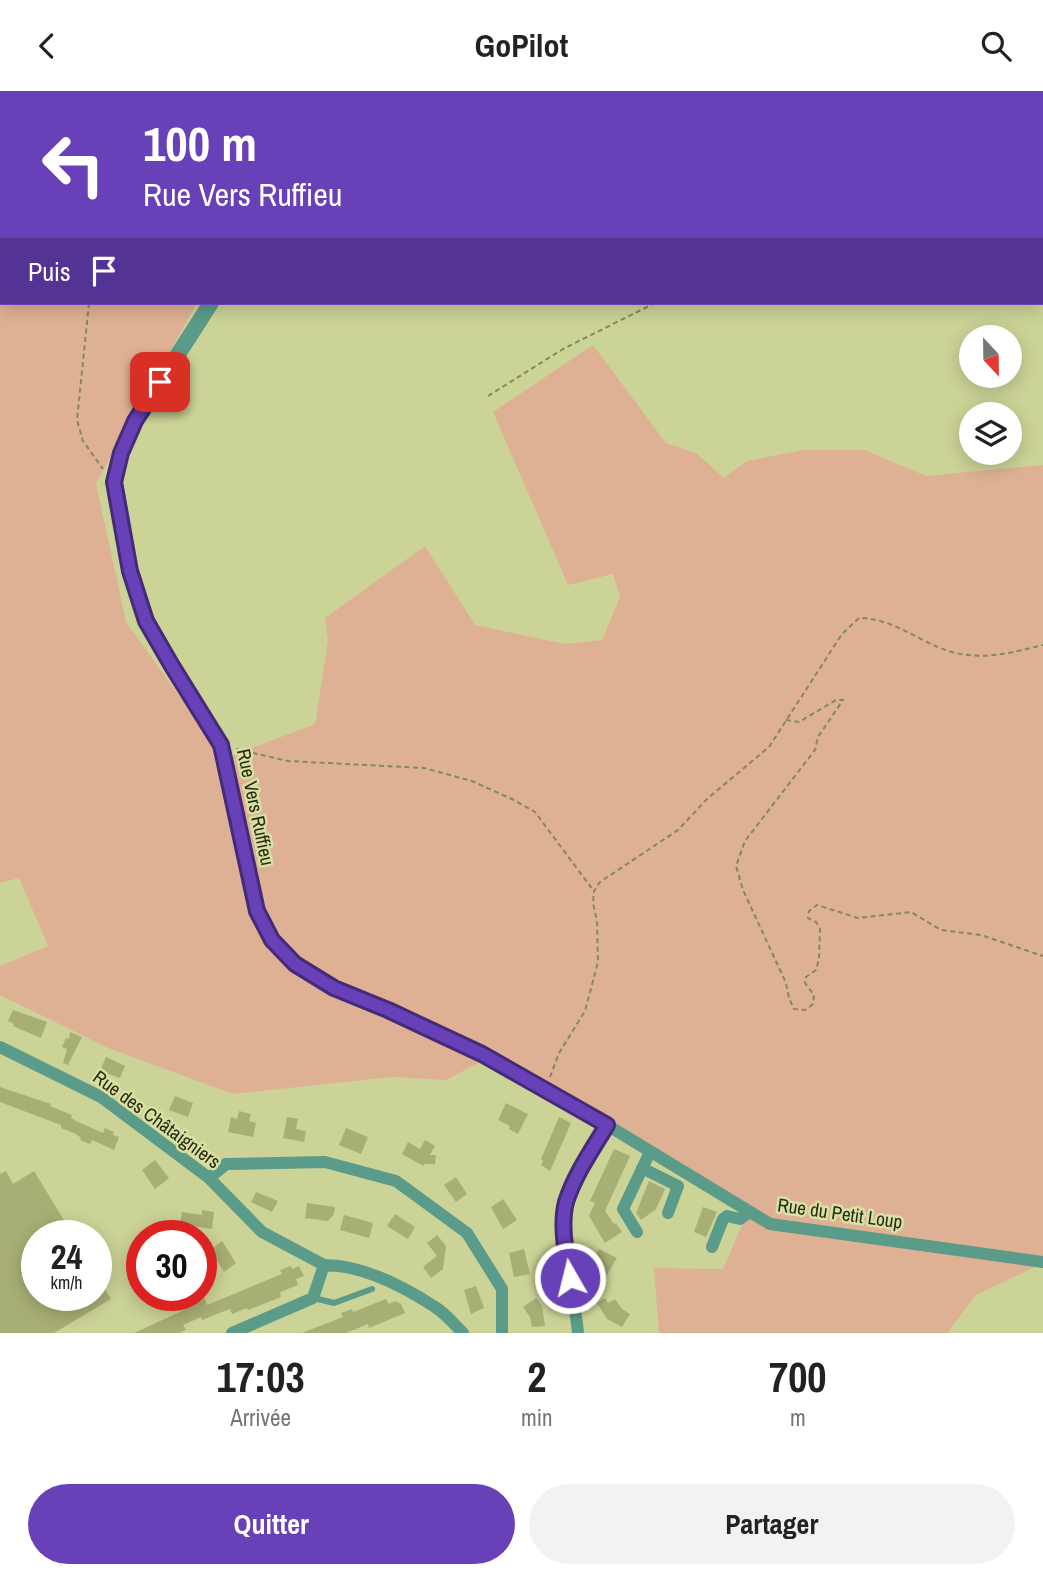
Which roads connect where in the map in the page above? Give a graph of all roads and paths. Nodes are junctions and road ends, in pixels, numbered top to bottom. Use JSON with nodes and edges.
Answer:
{"nodes":[{"id":1,"x":89,"y":305,"type":"edge"},
{"id":2,"x":210,"y":305,"type":"edge"},
{"id":3,"x":651,"y":305,"type":"edge"},
{"id":4,"x":488,"y":396,"type":"dead end"},
{"id":5,"x":114,"y":482,"type":"junction"},
{"id":6,"x":1043,"y":645,"type":"edge"},
{"id":7,"x":786,"y":720,"type":"junction"},
{"id":8,"x":221,"y":745,"type":"junction"},
{"id":9,"x":594,"y":891,"type":"junction"},
{"id":10,"x":1043,"y":956,"type":"edge"},
{"id":11,"x":0,"y":1047,"type":"edge"},
{"id":12,"x":548,"y":1091,"type":"junction"},
{"id":13,"x":607,"y":1125,"type":"junction"},
{"id":14,"x":650,"y":1152,"type":"junction"},
{"id":15,"x":642,"y":1168,"type":"junction"},
{"id":16,"x":209,"y":1178,"type":"junction"},
{"id":17,"x":667,"y":1213,"type":"dead end"},
{"id":18,"x":748,"y":1213,"type":"junction"},
{"id":19,"x":637,"y":1232,"type":"dead end"},
{"id":20,"x":712,"y":1247,"type":"dead end"},
{"id":21,"x":1043,"y":1262,"type":"edge"},
{"id":22,"x":324,"y":1265,"type":"junction"},
{"id":23,"x":372,"y":1289,"type":"dead end"},
{"id":24,"x":313,"y":1298,"type":"junction"},
{"id":25,"x":232,"y":1333,"type":"edge"},
{"id":26,"x":463,"y":1333,"type":"edge"},
{"id":27,"x":502,"y":1333,"type":"edge"},
{"id":28,"x":578,"y":1333,"type":"edge"}],
"edges":[{"from":1,"to":5,"type":"path"},
{"from":2,"to":5,"type":"street","name":"Rue Vers Ruffieu"},
{"from":3,"to":4,"type":"path"},
{"from":5,"to":8,"type":"street","name":"Rue Vers Ruffieu"},
{"from":6,"to":7,"type":"path"},
{"from":7,"to":9,"type":"path"},
{"from":7,"to":10,"type":"path"},
{"from":8,"to":9,"type":"path"},
{"from":8,"to":12,"type":"street","name":"Rue Vers Ruffieu"},
{"from":9,"to":12,"type":"path"},
{"from":11,"to":16,"type":"street","name":"Rue des Châtaigniers"},
{"from":12,"to":13,"type":"street","name":"Rue Vers Ruffieu"},
{"from":13,"to":14,"type":"street","name":"Rue du Petit Loup"},
{"from":13,"to":28,"type":"street"},
{"from":14,"to":15,"type":"street"},
{"from":14,"to":18,"type":"street","name":"Rue du Petit Loup"},
{"from":15,"to":17,"type":"street"},
{"from":15,"to":19,"type":"street"},
{"from":16,"to":22,"type":"street","name":"Rue des Châtaigniers"},
{"from":16,"to":27,"type":"street"},
{"from":18,"to":20,"type":"street"},
{"from":18,"to":21,"type":"street","name":"Rue du Petit Loup"},
{"from":22,"to":24,"type":"street"},
{"from":22,"to":26,"type":"street","name":"Rue des Châtaigniers"},
{"from":23,"to":24,"type":"lane"},
{"from":24,"to":25,"type":"street"}]}
